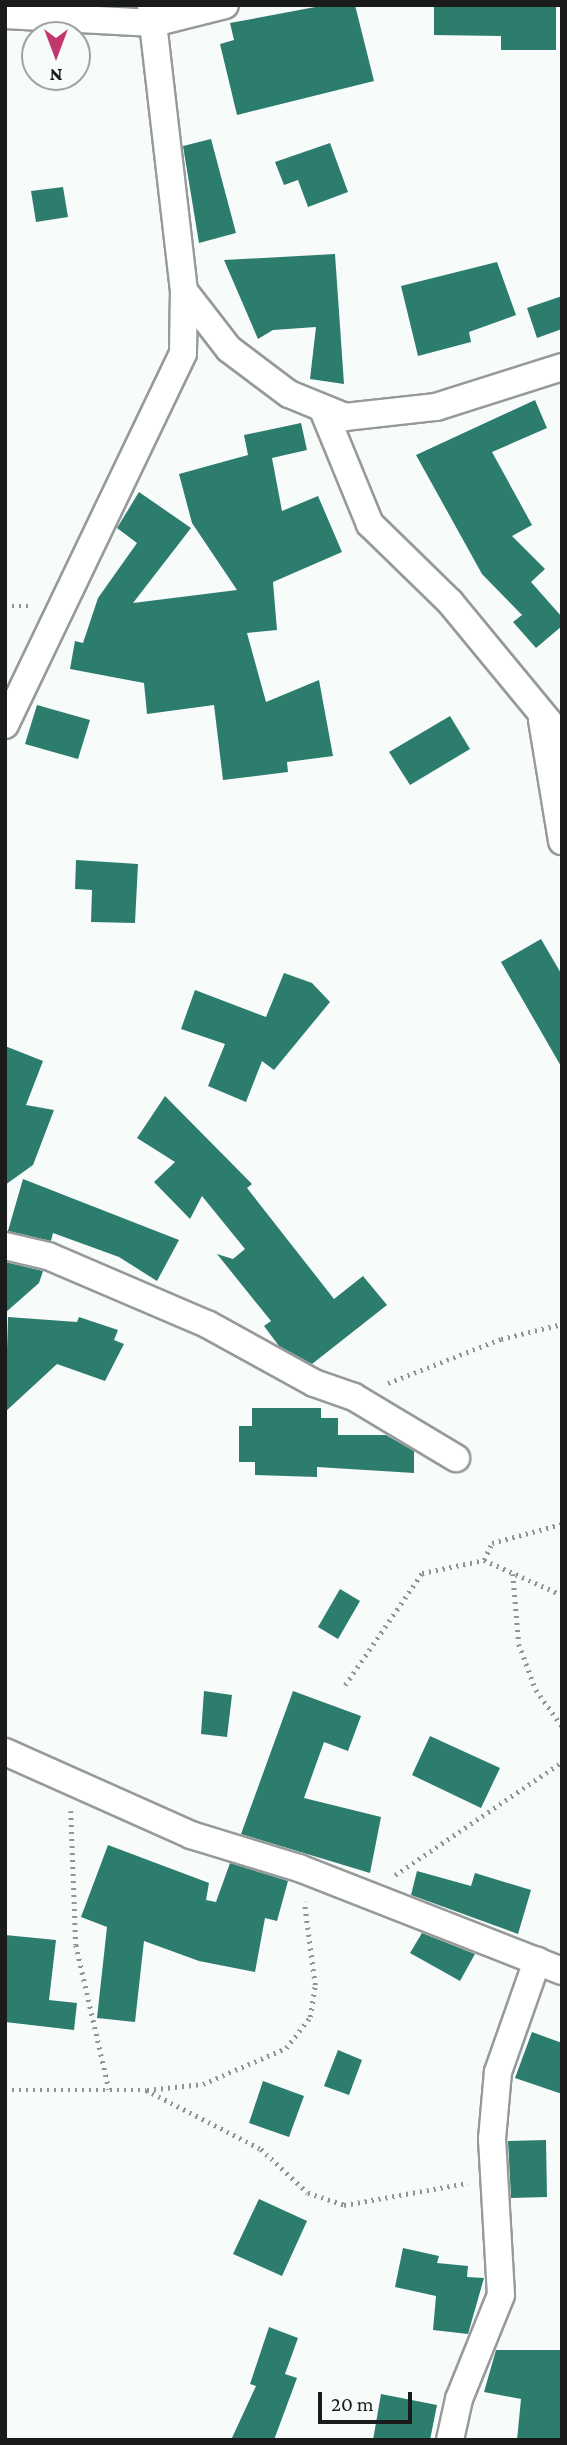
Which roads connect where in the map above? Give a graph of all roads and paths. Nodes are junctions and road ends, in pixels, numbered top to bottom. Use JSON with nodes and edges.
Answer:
{"nodes":[{"id":1,"x":225,"y":5,"type":"edge"},
{"id":2,"x":153,"y":14,"type":"edge"},
{"id":3,"x":5,"y":15,"type":"edge"},
{"id":4,"x":184,"y":290,"type":"junction"},
{"id":5,"x":562,"y":367,"type":"edge"},
{"id":6,"x":324,"y":412,"type":"junction"},
{"id":7,"x":541,"y":720,"type":"junction"},
{"id":8,"x":5,"y":725,"type":"edge"},
{"id":9,"x":562,"y":738,"type":"edge"},
{"id":10,"x":562,"y":841,"type":"edge"},
{"id":11,"x":5,"y":1246,"type":"edge"},
{"id":12,"x":562,"y":1324,"type":"edge"},
{"id":13,"x":354,"y":1397,"type":"junction"},
{"id":14,"x":456,"y":1458,"type":"dead end"},
{"id":15,"x":562,"y":1524,"type":"edge"},
{"id":16,"x":484,"y":1560,"type":"junction"},
{"id":17,"x":513,"y":1573,"type":"junction"},
{"id":18,"x":562,"y":1595,"type":"edge"},
{"id":19,"x":345,"y":1685,"type":"dead end"},
{"id":20,"x":562,"y":1726,"type":"edge"},
{"id":21,"x":5,"y":1752,"type":"edge"},
{"id":22,"x":562,"y":1762,"type":"edge"},
{"id":23,"x":71,"y":1783,"type":"junction"},
{"id":24,"x":299,"y":1868,"type":"junction"},
{"id":25,"x":374,"y":1897,"type":"junction"},
{"id":26,"x":550,"y":1966,"type":"edge"},
{"id":27,"x":5,"y":2090,"type":"edge"},
{"id":28,"x":109,"y":2090,"type":"junction"},
{"id":29,"x":146,"y":2090,"type":"junction"},
{"id":30,"x":495,"y":2176,"type":"junction"},
{"id":31,"x":450,"y":2440,"type":"edge"}],
"edges":[{"from":1,"to":2,"type":"street"},
{"from":2,"to":3,"type":"street"},
{"from":2,"to":4,"type":"street"},
{"from":4,"to":6,"type":"street"},
{"from":4,"to":8,"type":"street"},
{"from":5,"to":6,"type":"street"},
{"from":6,"to":7,"type":"street"},
{"from":7,"to":9,"type":"street"},
{"from":7,"to":10,"type":"street"},
{"from":11,"to":13,"type":"street"},
{"from":12,"to":13,"type":"path"},
{"from":13,"to":14,"type":"street"},
{"from":15,"to":16,"type":"path"},
{"from":16,"to":17,"type":"path"},
{"from":16,"to":19,"type":"path"},
{"from":17,"to":18,"type":"path"},
{"from":17,"to":20,"type":"path"},
{"from":21,"to":23,"type":"street"},
{"from":22,"to":25,"type":"path"},
{"from":23,"to":24,"type":"street"},
{"from":23,"to":28,"type":"path"},
{"from":24,"to":25,"type":"street"},
{"from":24,"to":29,"type":"path"},
{"from":25,"to":26,"type":"street"},
{"from":26,"to":30,"type":"street"},
{"from":27,"to":28,"type":"path"},
{"from":28,"to":29,"type":"path"},
{"from":29,"to":30,"type":"path"},
{"from":30,"to":31,"type":"street"}]}
